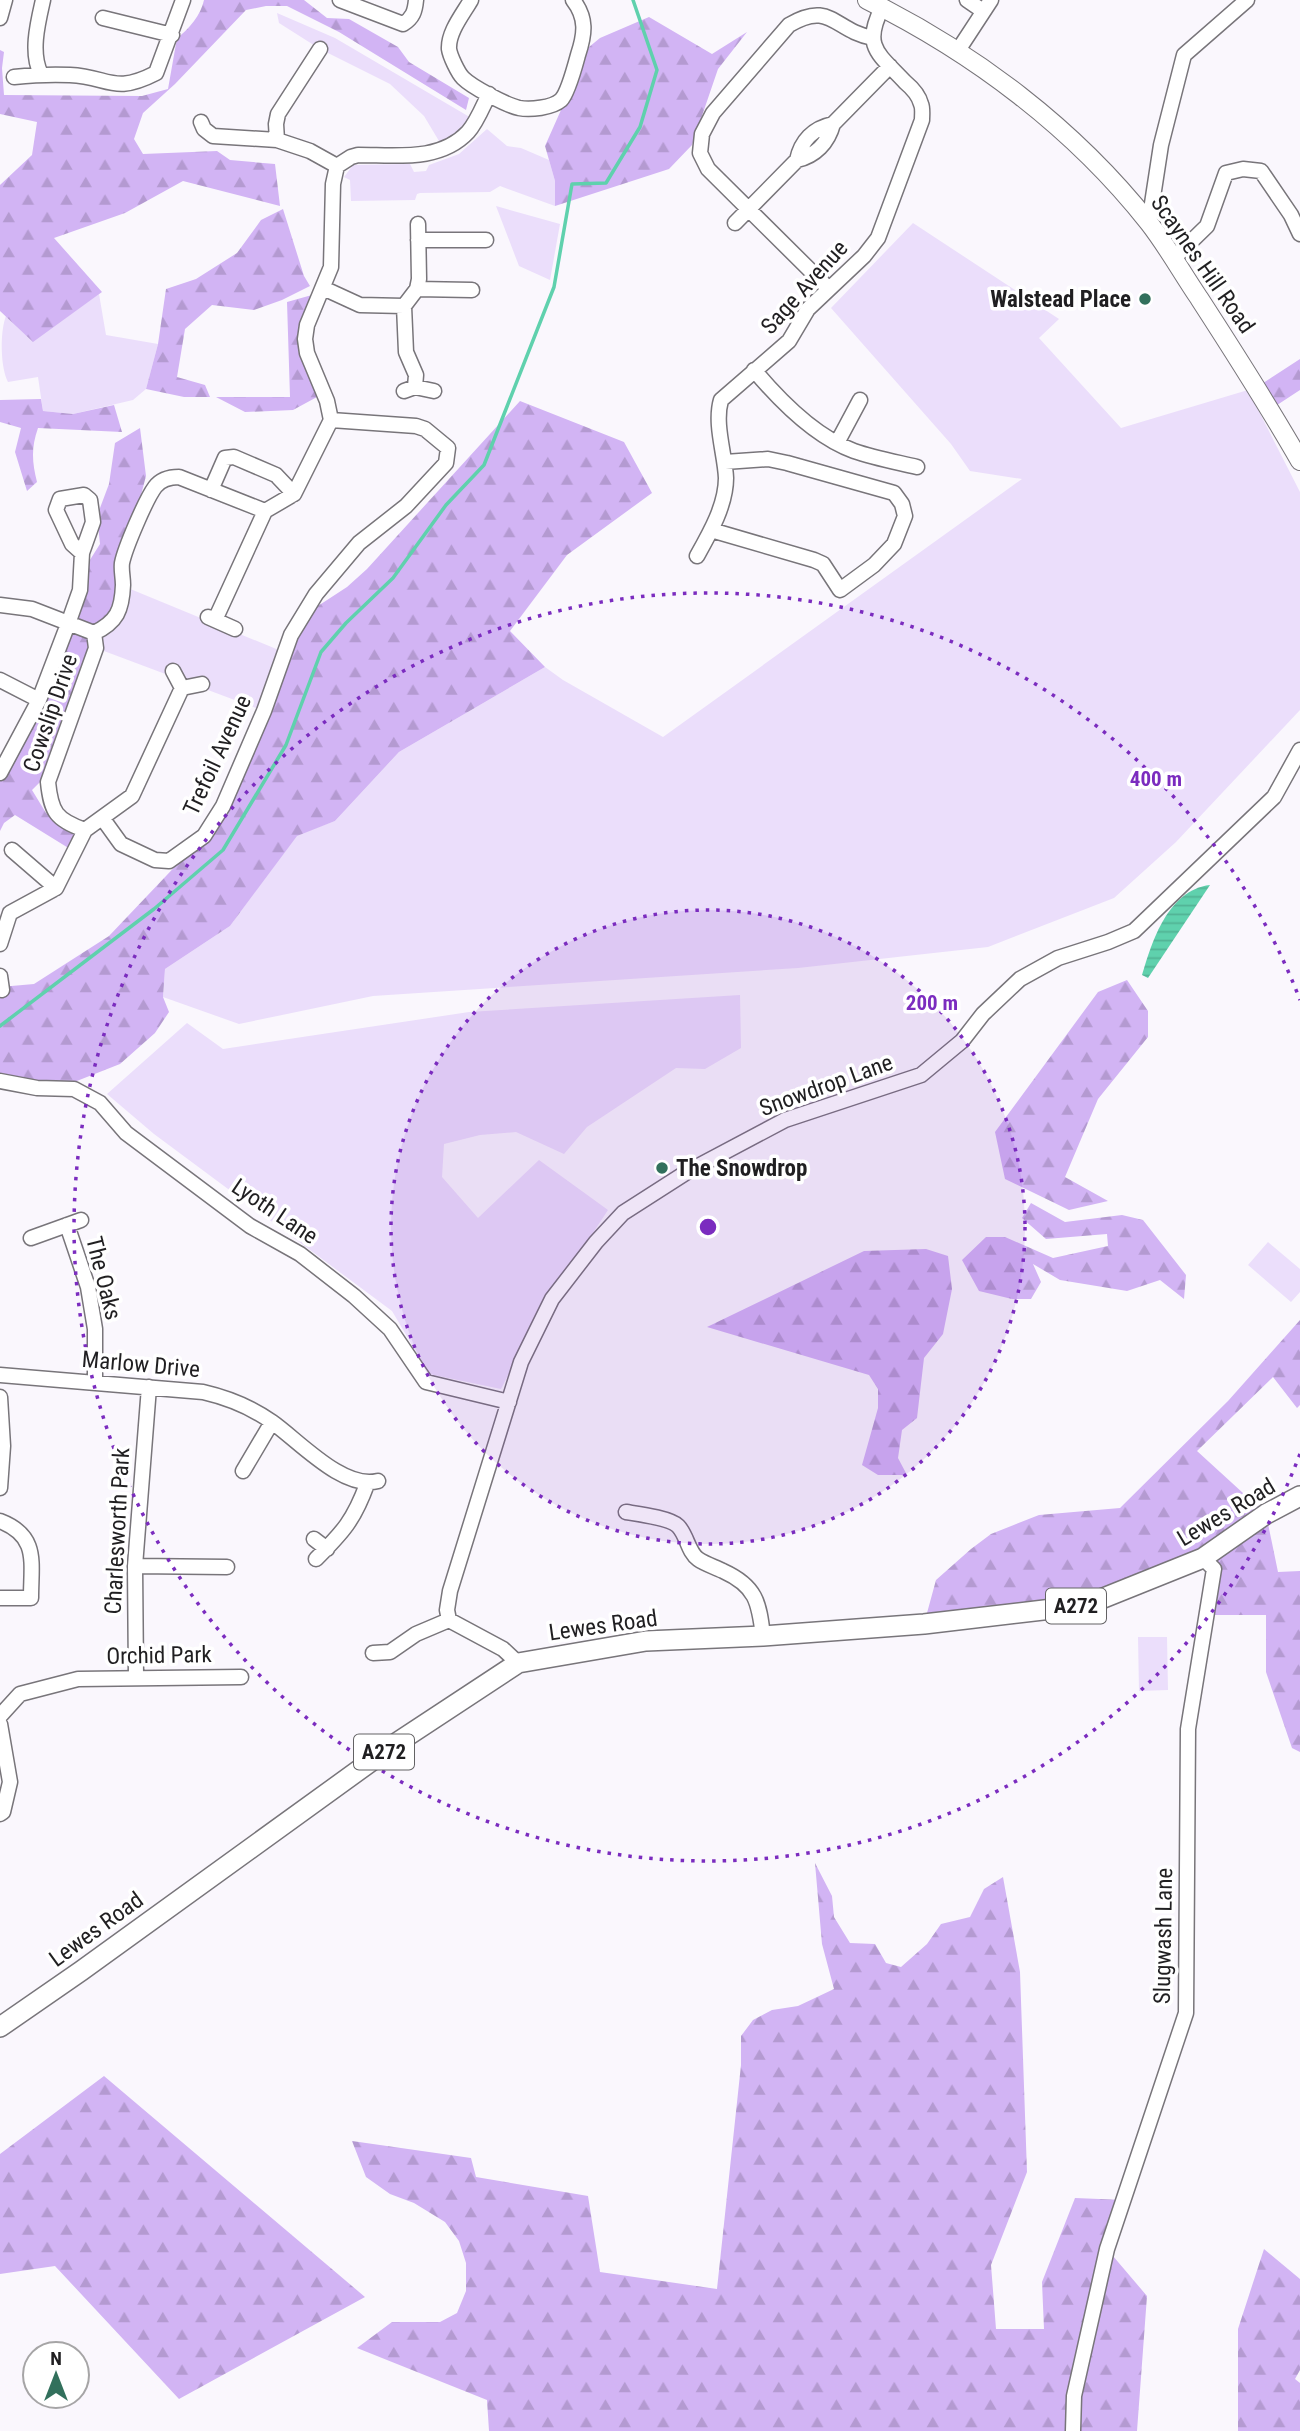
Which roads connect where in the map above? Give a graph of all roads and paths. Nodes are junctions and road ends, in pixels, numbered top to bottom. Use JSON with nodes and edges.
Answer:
{"nodes":[{"id":1,"x":5,"y":0,"type":"edge"},
{"id":2,"x":43,"y":0,"type":"edge"},
{"id":3,"x":183,"y":0,"type":"edge"},
{"id":4,"x":340,"y":0,"type":"edge"},
{"id":5,"x":416,"y":0,"type":"edge"},
{"id":6,"x":471,"y":0,"type":"edge"},
{"id":7,"x":573,"y":0,"type":"edge"},
{"id":8,"x":967,"y":0,"type":"edge"},
{"id":9,"x":1248,"y":0,"type":"edge"},
{"id":10,"x":874,"y":4,"type":"edge"},
{"id":11,"x":987,"y":5,"type":"edge"},
{"id":12,"x":0,"y":18,"type":"edge"},
{"id":13,"x":103,"y":18,"type":"dead end"},
{"id":14,"x":172,"y":35,"type":"junction"},
{"id":15,"x":873,"y":38,"type":"junction"},
{"id":16,"x":320,"y":49,"type":"dead end"},
{"id":17,"x":957,"y":52,"type":"junction"},
{"id":18,"x":890,"y":66,"type":"junction"},
{"id":19,"x":41,"y":74,"type":"junction"},
{"id":20,"x":15,"y":77,"type":"dead end"},
{"id":21,"x":489,"y":94,"type":"junction"},
{"id":22,"x":201,"y":122,"type":"dead end"},
{"id":23,"x":277,"y":140,"type":"junction"},
{"id":24,"x":337,"y":166,"type":"junction"},
{"id":25,"x":748,"y":209,"type":"junction"},
{"id":26,"x":418,"y":223,"type":"dead end"},
{"id":27,"x":735,"y":223,"type":"dead end"},
{"id":28,"x":1149,"y":223,"type":"junction"},
{"id":29,"x":1300,"y":234,"type":"edge"},
{"id":30,"x":418,"y":240,"type":"junction"},
{"id":31,"x":486,"y":240,"type":"dead end"},
{"id":32,"x":1173,"y":259,"type":"junction"},
{"id":33,"x":323,"y":288,"type":"junction"},
{"id":34,"x":417,"y":289,"type":"junction"},
{"id":35,"x":829,"y":289,"type":"junction"},
{"id":36,"x":472,"y":290,"type":"dead end"},
{"id":37,"x":404,"y":306,"type":"junction"},
{"id":38,"x":754,"y":370,"type":"junction"},
{"id":39,"x":434,"y":391,"type":"dead end"},
{"id":40,"x":860,"y":400,"type":"dead end"},
{"id":41,"x":331,"y":420,"type":"junction"},
{"id":42,"x":838,"y":443,"type":"junction"},
{"id":43,"x":1300,"y":461,"type":"edge"},
{"id":44,"x":725,"y":462,"type":"junction"},
{"id":45,"x":917,"y":467,"type":"dead end"},
{"id":46,"x":211,"y":490,"type":"junction"},
{"id":47,"x":294,"y":494,"type":"junction"},
{"id":48,"x":265,"y":511,"type":"junction"},
{"id":49,"x":711,"y":530,"type":"junction"},
{"id":50,"x":82,"y":553,"type":"dead end"},
{"id":51,"x":697,"y":556,"type":"dead end"},
{"id":52,"x":0,"y":605,"type":"edge"},
{"id":53,"x":68,"y":624,"type":"junction"},
{"id":54,"x":235,"y":629,"type":"dead end"},
{"id":55,"x":94,"y":633,"type":"junction"},
{"id":56,"x":173,"y":671,"type":"dead end"},
{"id":57,"x":0,"y":680,"type":"edge"},
{"id":58,"x":202,"y":684,"type":"dead end"},
{"id":59,"x":182,"y":688,"type":"junction"},
{"id":60,"x":39,"y":700,"type":"junction"},
{"id":61,"x":1300,"y":750,"type":"edge"},
{"id":62,"x":0,"y":773,"type":"edge"},
{"id":63,"x":103,"y":818,"type":"junction"},
{"id":64,"x":85,"y":830,"type":"junction"},
{"id":65,"x":12,"y":850,"type":"dead end"},
{"id":66,"x":56,"y":888,"type":"junction"},
{"id":67,"x":0,"y":944,"type":"edge"},
{"id":68,"x":0,"y":1081,"type":"edge"},
{"id":69,"x":31,"y":1238,"type":"dead end"},
{"id":70,"x":0,"y":1375,"type":"edge"},
{"id":71,"x":95,"y":1383,"type":"junction"},
{"id":72,"x":149,"y":1387,"type":"junction"},
{"id":73,"x":0,"y":1398,"type":"edge"},
{"id":74,"x":509,"y":1402,"type":"junction"},
{"id":75,"x":272,"y":1422,"type":"junction"},
{"id":76,"x":243,"y":1463,"type":"dead end"},
{"id":77,"x":0,"y":1488,"type":"edge"},
{"id":78,"x":1300,"y":1496,"type":"edge"},
{"id":79,"x":626,"y":1512,"type":"dead end"},
{"id":80,"x":0,"y":1521,"type":"edge"},
{"id":81,"x":314,"y":1539,"type":"dead end"},
{"id":82,"x":1203,"y":1558,"type":"junction"},
{"id":83,"x":135,"y":1566,"type":"junction"},
{"id":84,"x":228,"y":1567,"type":"dead end"},
{"id":85,"x":0,"y":1598,"type":"edge"},
{"id":86,"x":449,"y":1620,"type":"junction"},
{"id":87,"x":763,"y":1636,"type":"junction"},
{"id":88,"x":373,"y":1653,"type":"dead end"},
{"id":89,"x":517,"y":1663,"type":"junction"},
{"id":90,"x":136,"y":1677,"type":"junction"},
{"id":91,"x":231,"y":1680,"type":"dead end"},
{"id":92,"x":0,"y":1716,"type":"edge"},
{"id":93,"x":0,"y":1724,"type":"edge"},
{"id":94,"x":0,"y":1814,"type":"edge"},
{"id":95,"x":0,"y":2027,"type":"edge"},
{"id":96,"x":1073,"y":2431,"type":"edge"}],
"edges":[{"from":1,"to":12,"type":"street"},
{"from":2,"to":19,"type":"street"},
{"from":3,"to":14,"type":"street"},
{"from":4,"to":5,"type":"street"},
{"from":6,"to":21,"type":"street"},
{"from":7,"to":21,"type":"street"},
{"from":8,"to":11,"type":"street"},
{"from":9,"to":28,"type":"street"},
{"from":10,"to":15,"type":"street"},
{"from":10,"to":17,"type":"main road","name":"Scaynes Hill Road"},
{"from":11,"to":17,"type":"street"},
{"from":13,"to":14,"type":"street"},
{"from":14,"to":19,"type":"street"},
{"from":15,"to":18,"type":"street","name":"Sage Avenue"},
{"from":15,"to":25,"type":"street"},
{"from":16,"to":23,"type":"street"},
{"from":17,"to":28,"type":"main road","name":"Scaynes Hill Road"},
{"from":18,"to":25,"type":"street"},
{"from":18,"to":35,"type":"street","name":"Sage Avenue"},
{"from":19,"to":20,"type":"street"},
{"from":21,"to":24,"type":"street"},
{"from":22,"to":23,"type":"street"},
{"from":23,"to":24,"type":"street"},
{"from":24,"to":33,"type":"street"},
{"from":25,"to":27,"type":"street"},
{"from":25,"to":35,"type":"street"},
{"from":26,"to":30,"type":"street"},
{"from":28,"to":32,"type":"main road","name":"Scaynes Hill Road"},
{"from":29,"to":32,"type":"street"},
{"from":30,"to":31,"type":"street"},
{"from":30,"to":34,"type":"street"},
{"from":32,"to":43,"type":"main road","name":"Scaynes Hill Road"},
{"from":33,"to":37,"type":"street"},
{"from":33,"to":41,"type":"street"},
{"from":34,"to":36,"type":"street"},
{"from":34,"to":37,"type":"street"},
{"from":35,"to":38,"type":"street","name":"Sage Avenue"},
{"from":37,"to":39,"type":"street"},
{"from":38,"to":42,"type":"street"},
{"from":38,"to":44,"type":"street","name":"Sage Avenue"},
{"from":40,"to":42,"type":"street"},
{"from":41,"to":47,"type":"street"},
{"from":41,"to":63,"type":"street","name":"Trefoil Avenue"},
{"from":42,"to":45,"type":"street"},
{"from":44,"to":49,"type":"street","name":"Sage Avenue"},
{"from":44,"to":49,"type":"street"},
{"from":46,"to":47,"type":"street"},
{"from":46,"to":48,"type":"street"},
{"from":46,"to":55,"type":"street"},
{"from":47,"to":48,"type":"street"},
{"from":48,"to":54,"type":"street"},
{"from":49,"to":51,"type":"street","name":"Sage Avenue"},
{"from":50,"to":53,"type":"street"},
{"from":52,"to":53,"type":"street"},
{"from":53,"to":55,"type":"street"},
{"from":53,"to":60,"type":"street"},
{"from":55,"to":64,"type":"street","name":"Cowslip Drive"},
{"from":56,"to":59,"type":"street"},
{"from":57,"to":60,"type":"street"},
{"from":58,"to":59,"type":"street"},
{"from":59,"to":63,"type":"street"},
{"from":60,"to":62,"type":"street"},
{"from":61,"to":74,"type":"street","name":"Snowdrop Lane"},
{"from":63,"to":64,"type":"street"},
{"from":64,"to":66,"type":"street"},
{"from":65,"to":66,"type":"street"},
{"from":66,"to":67,"type":"street"},
{"from":68,"to":74,"type":"street","name":"Lyoth Lane"},
{"from":69,"to":71,"type":"street","name":"The Oaks"},
{"from":70,"to":71,"type":"street","name":"Marlow Drive"},
{"from":71,"to":72,"type":"street","name":"Marlow Drive"},
{"from":72,"to":75,"type":"street","name":"Marlow Drive"},
{"from":72,"to":83,"type":"street","name":"Charlesworth Park"},
{"from":73,"to":77,"type":"street"},
{"from":74,"to":86,"type":"street","name":"Snowdrop Lane"},
{"from":75,"to":76,"type":"street"},
{"from":75,"to":81,"type":"street","name":"Marlow Drive"},
{"from":78,"to":82,"type":"highway","name":"Lewes Road","number":"A272"},
{"from":79,"to":87,"type":"street"},
{"from":80,"to":85,"type":"street"},
{"from":82,"to":87,"type":"highway","name":"Lewes Road","number":"A272"},
{"from":82,"to":96,"type":"street","name":"Slugwash Lane"},
{"from":83,"to":84,"type":"street"},
{"from":83,"to":90,"type":"street","name":"Charlesworth Park"},
{"from":86,"to":88,"type":"street"},
{"from":86,"to":89,"type":"street"},
{"from":87,"to":89,"type":"highway","name":"Lewes Road","number":"A272"},
{"from":89,"to":95,"type":"highway","name":"Lewes Road","number":"A272"},
{"from":90,"to":91,"type":"street","name":"Orchid Park"},
{"from":90,"to":92,"type":"street","name":"Orchid Park"},
{"from":93,"to":94,"type":"street"}]}
